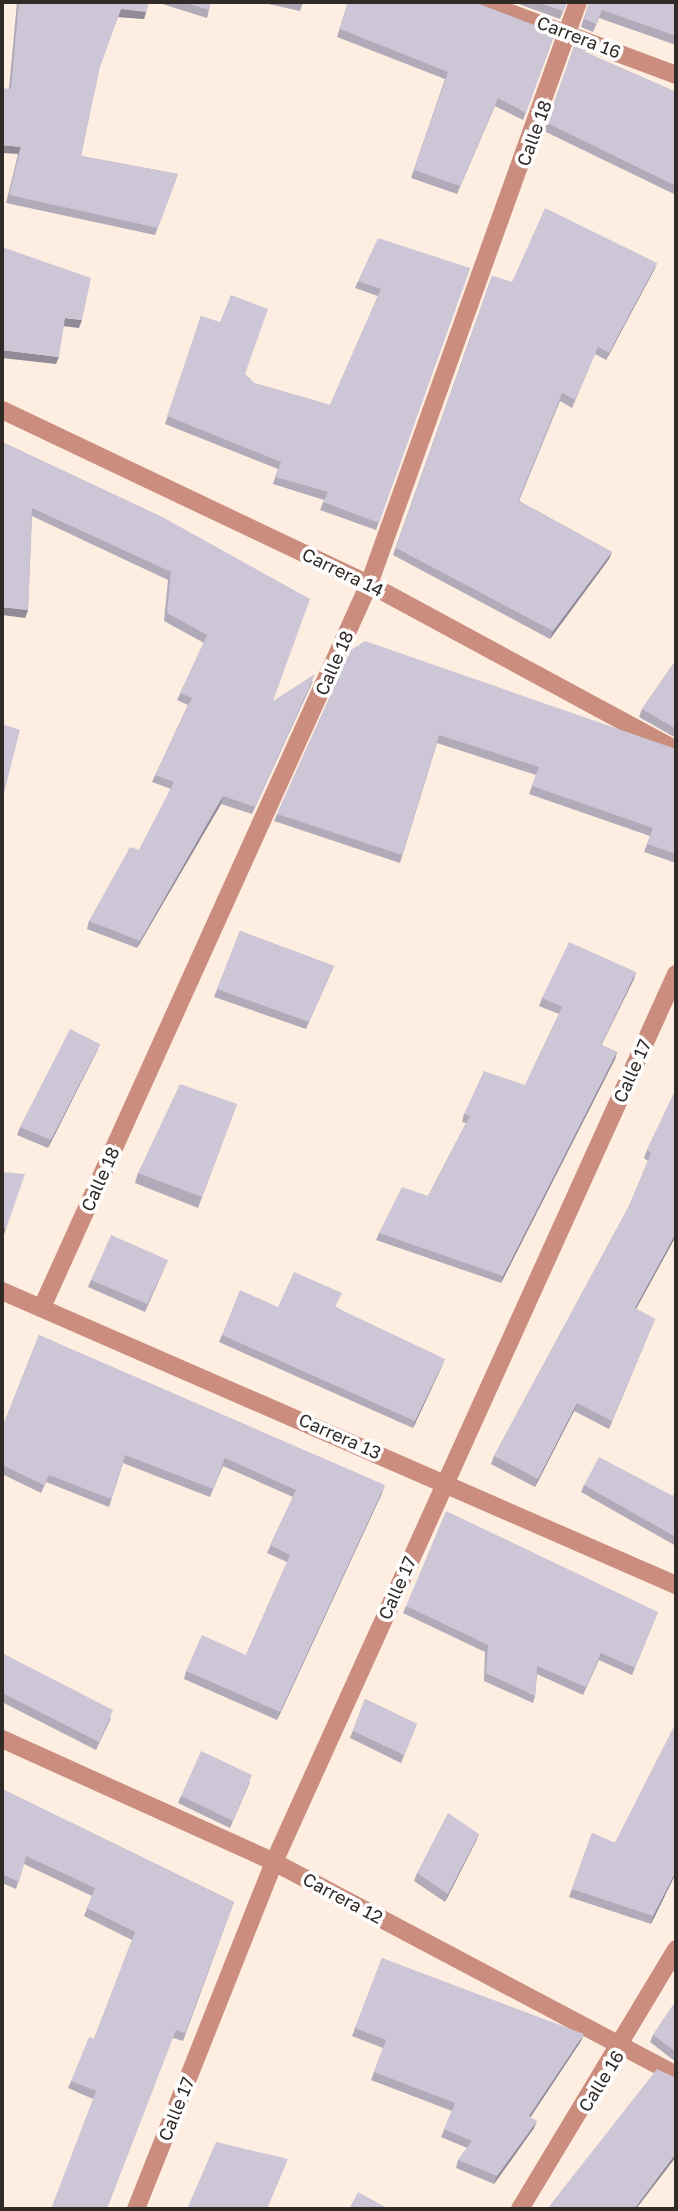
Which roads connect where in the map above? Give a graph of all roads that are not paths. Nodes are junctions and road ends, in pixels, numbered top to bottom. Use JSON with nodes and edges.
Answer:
{"nodes":[{"id":1,"x":481,"y":2,"type":"edge"},
{"id":2,"x":578,"y":2,"type":"edge"},
{"id":3,"x":571,"y":32,"type":"junction"},
{"id":4,"x":676,"y":75,"type":"edge"},
{"id":5,"x":2,"y":410,"type":"edge"},
{"id":6,"x":369,"y":584,"type":"junction"},
{"id":7,"x":676,"y":750,"type":"edge"},
{"id":8,"x":676,"y":974,"type":"edge"},
{"id":9,"x":2,"y":1291,"type":"edge"},
{"id":10,"x":44,"y":1305,"type":"junction"},
{"id":11,"x":444,"y":1482,"type":"junction"},
{"id":12,"x":676,"y":1586,"type":"edge"},
{"id":13,"x":2,"y":1739,"type":"edge"},
{"id":14,"x":274,"y":1862,"type":"junction"},
{"id":15,"x":676,"y":1949,"type":"edge"},
{"id":16,"x":623,"y":2046,"type":"junction"},
{"id":17,"x":676,"y":2075,"type":"edge"},
{"id":18,"x":136,"y":2209,"type":"edge"},
{"id":19,"x":520,"y":2209,"type":"edge"}],
"edges":[{"from":1,"to":3,"type":"street","name":"Carrera 16"},
{"from":2,"to":3,"type":"street","name":"Calle 18"},
{"from":3,"to":4,"type":"street","name":"Carrera 16"},
{"from":3,"to":6,"type":"street","name":"Calle 18"},
{"from":5,"to":6,"type":"street","name":"Carrera 14"},
{"from":6,"to":7,"type":"street","name":"Carrera 14"},
{"from":6,"to":10,"type":"street","name":"Calle 18"},
{"from":8,"to":11,"type":"street","name":"Calle 17"},
{"from":9,"to":10,"type":"street","name":"Carrera 13"},
{"from":10,"to":11,"type":"street","name":"Carrera 13"},
{"from":11,"to":12,"type":"street","name":"Carrera 13"},
{"from":11,"to":14,"type":"street","name":"Calle 17"},
{"from":13,"to":14,"type":"street","name":"Carrera 12"},
{"from":14,"to":16,"type":"street","name":"Carrera 12"},
{"from":14,"to":18,"type":"street","name":"Calle 17"},
{"from":15,"to":16,"type":"street","name":"Calle 16"},
{"from":16,"to":17,"type":"street","name":"Carrera 12"},
{"from":16,"to":19,"type":"street","name":"Calle 16"}]}
